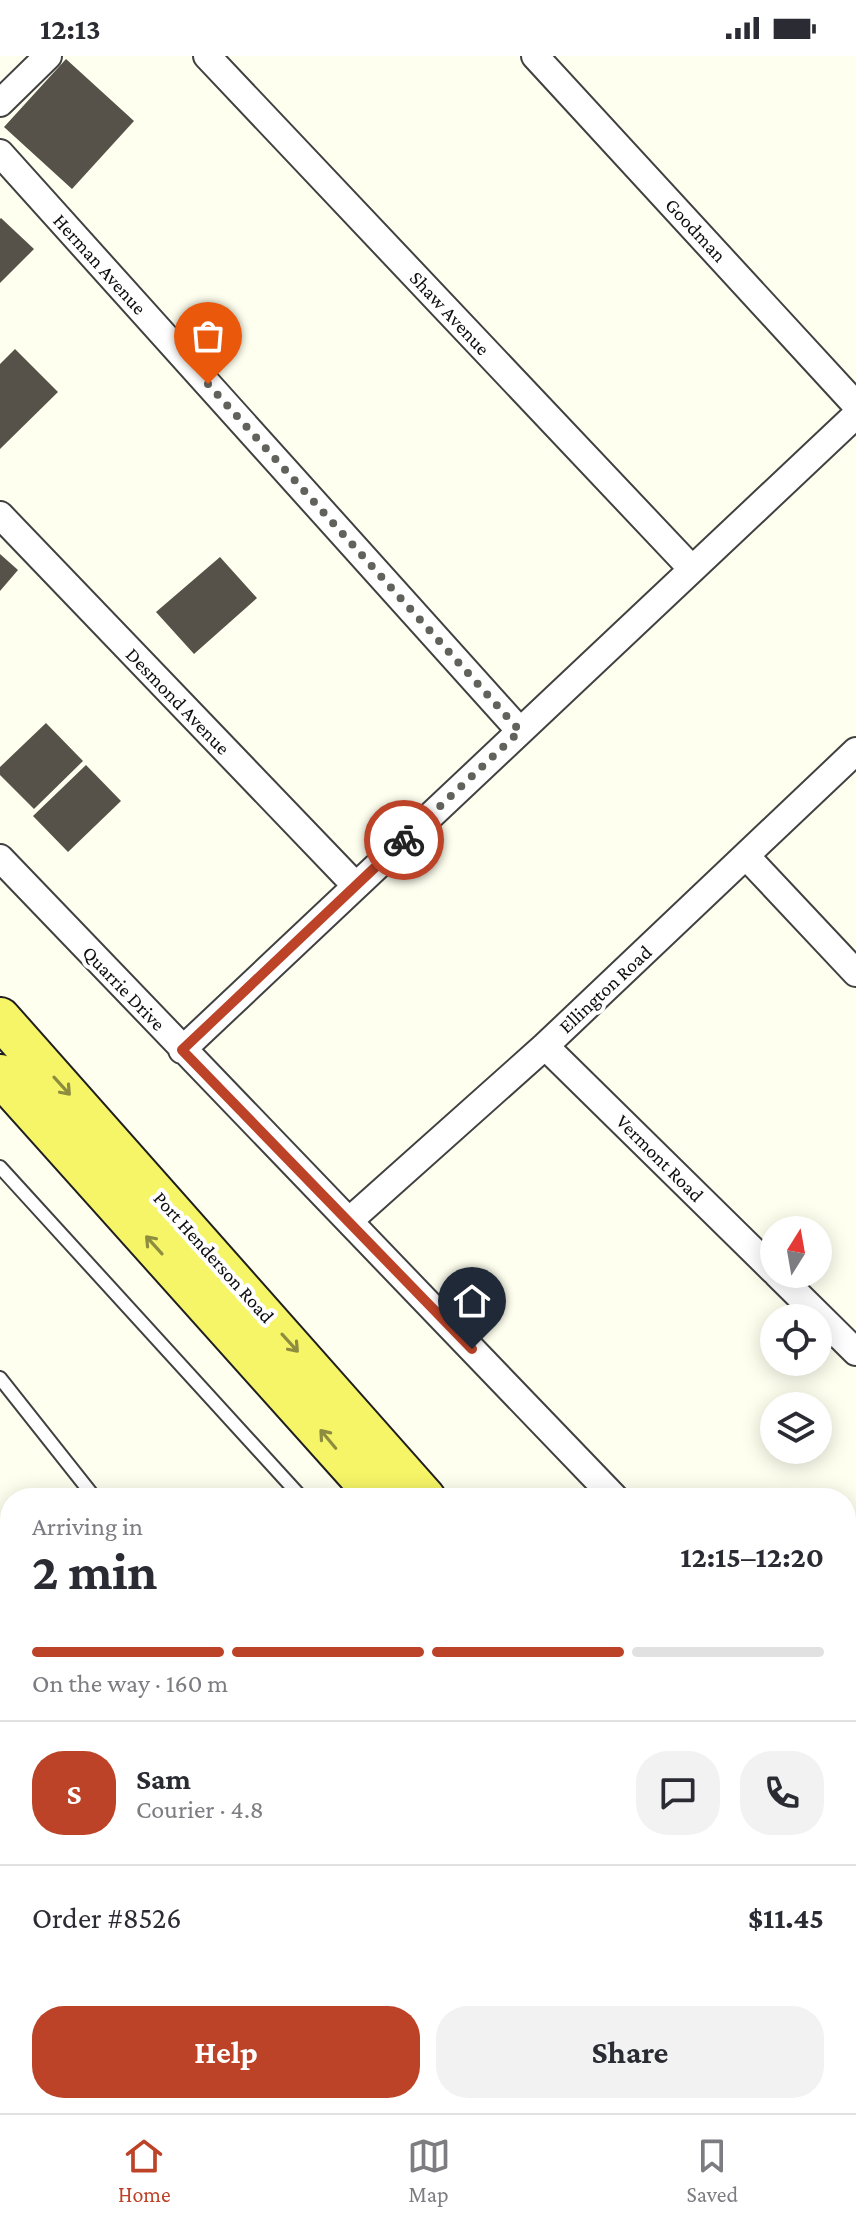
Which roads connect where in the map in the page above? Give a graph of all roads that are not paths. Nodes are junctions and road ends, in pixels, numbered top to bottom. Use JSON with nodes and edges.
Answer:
{"nodes":[{"id":1,"x":48,"y":56,"type":"edge"},
{"id":2,"x":207,"y":56,"type":"edge"},
{"id":3,"x":535,"y":56,"type":"edge"},
{"id":4,"x":0,"y":103,"type":"edge"},
{"id":5,"x":0,"y":153,"type":"edge"},
{"id":6,"x":856,"y":405,"type":"edge"},
{"id":7,"x":856,"y":415,"type":"edge"},
{"id":8,"x":0,"y":515,"type":"edge"},
{"id":9,"x":692,"y":569,"type":"junction"},
{"id":10,"x":520,"y":731,"type":"junction"},
{"id":11,"x":856,"y":751,"type":"edge"},
{"id":12,"x":746,"y":856,"type":"junction"},
{"id":13,"x":0,"y":858,"type":"edge"},
{"id":14,"x":356,"y":886,"type":"junction"},
{"id":15,"x":856,"y":973,"type":"edge"},
{"id":16,"x":3,"y":1028,"type":"edge"},
{"id":17,"x":545,"y":1046,"type":"junction"},
{"id":18,"x":182,"y":1050,"type":"junction"},
{"id":19,"x":0,"y":1075,"type":"edge"},
{"id":20,"x":0,"y":1167,"type":"edge"},
{"id":21,"x":349,"y":1221,"type":"junction"},
{"id":22,"x":760,"y":1257,"type":"edge"},
{"id":23,"x":791,"y":1288,"type":"edge"},
{"id":24,"x":856,"y":1352,"type":"edge"},
{"id":25,"x":2,"y":1386,"type":"edge"},
{"id":26,"x":87,"y":1488,"type":"edge"},
{"id":27,"x":293,"y":1488,"type":"edge"},
{"id":28,"x":370,"y":1488,"type":"edge"},
{"id":29,"x":416,"y":1488,"type":"edge"},
{"id":30,"x":605,"y":1488,"type":"edge"}],
"edges":[{"from":1,"to":4,"type":"street"},
{"from":2,"to":9,"type":"street","name":"Shaw Avenue"},
{"from":3,"to":6,"type":"street","name":"Goodman"},
{"from":5,"to":10,"type":"street","name":"Herman Avenue"},
{"from":7,"to":9,"type":"street"},
{"from":8,"to":14,"type":"street","name":"Desmond Avenue"},
{"from":9,"to":10,"type":"street"},
{"from":10,"to":14,"type":"street"},
{"from":11,"to":12,"type":"street","name":"Ellington Road"},
{"from":12,"to":15,"type":"street"},
{"from":12,"to":17,"type":"street","name":"Ellington Road"},
{"from":13,"to":18,"type":"street","name":"Quarrie Drive"},
{"from":14,"to":18,"type":"street"},
{"from":16,"to":29,"type":"main road","name":"Port Henderson Road","one_way":true},
{"from":17,"to":21,"type":"street","name":"Ellington Road"},
{"from":17,"to":22,"type":"street","name":"Vermont Road"},
{"from":18,"to":21,"type":"street","name":"Quarrie Drive"},
{"from":28,"to":19,"type":"main road","name":"Port Henderson Road","one_way":true},
{"from":20,"to":27,"type":"lane"},
{"from":21,"to":30,"type":"street","name":"Quarrie Drive"},
{"from":23,"to":24,"type":"street","name":"Vermont Road"},
{"from":25,"to":26,"type":"lane"}]}
